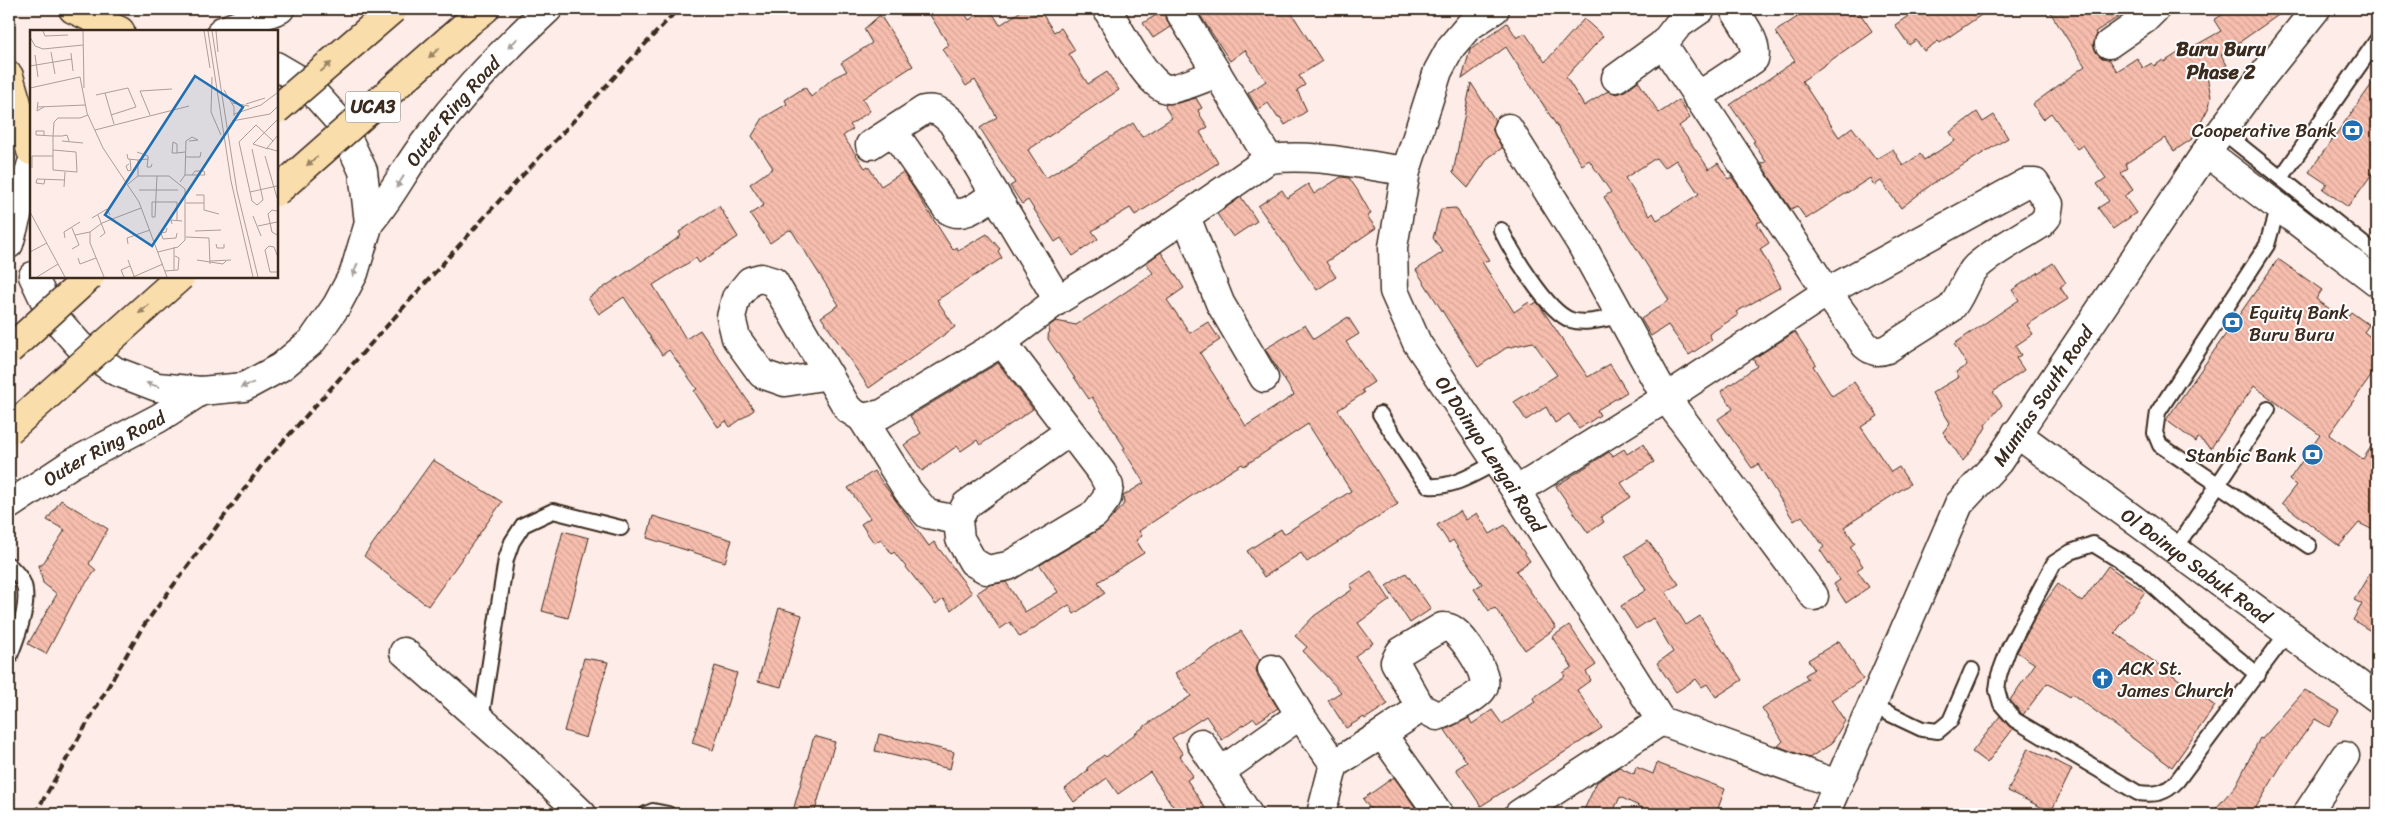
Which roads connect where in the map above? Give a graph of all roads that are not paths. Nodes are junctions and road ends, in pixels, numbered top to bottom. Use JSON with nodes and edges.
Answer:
{"nodes":[{"id":1,"x":72,"y":9,"type":"edge"},
{"id":2,"x":393,"y":9,"type":"edge"},
{"id":3,"x":485,"y":9,"type":"edge"},
{"id":4,"x":548,"y":9,"type":"edge"},
{"id":5,"x":1107,"y":9,"type":"edge"},
{"id":6,"x":1178,"y":9,"type":"edge"},
{"id":7,"x":1495,"y":9,"type":"edge"},
{"id":8,"x":1701,"y":9,"type":"edge"},
{"id":9,"x":1734,"y":9,"type":"edge"},
{"id":10,"x":2155,"y":9,"type":"edge"},
{"id":11,"x":2316,"y":9,"type":"edge"},
{"id":12,"x":268,"y":11,"type":"edge"},
{"id":13,"x":118,"y":30,"type":"edge"},
{"id":14,"x":224,"y":30,"type":"edge"},
{"id":15,"x":2377,"y":40,"type":"edge"},
{"id":16,"x":1663,"y":44,"type":"junction"},
{"id":17,"x":2109,"y":44,"type":"dead end"},
{"id":18,"x":278,"y":67,"type":"edge"},
{"id":19,"x":1217,"y":74,"type":"junction"},
{"id":20,"x":9,"y":76,"type":"edge"},
{"id":21,"x":1616,"y":78,"type":"dead end"},
{"id":22,"x":1697,"y":97,"type":"junction"},
{"id":23,"x":278,"y":108,"type":"edge"},
{"id":24,"x":1508,"y":128,"type":"dead end"},
{"id":25,"x":893,"y":131,"type":"junction"},
{"id":26,"x":2214,"y":141,"type":"junction"},
{"id":27,"x":870,"y":145,"type":"dead end"},
{"id":28,"x":30,"y":148,"type":"edge"},
{"id":29,"x":1269,"y":159,"type":"junction"},
{"id":30,"x":30,"y":169,"type":"edge"},
{"id":31,"x":1406,"y":171,"type":"junction"},
{"id":32,"x":2281,"y":178,"type":"junction"},
{"id":33,"x":278,"y":190,"type":"edge"},
{"id":34,"x":994,"y":194,"type":"junction"},
{"id":35,"x":2278,"y":206,"type":"junction"},
{"id":36,"x":1186,"y":216,"type":"junction"},
{"id":37,"x":369,"y":223,"type":"junction"},
{"id":38,"x":1501,"y":230,"type":"dead end"},
{"id":39,"x":12,"y":231,"type":"edge"},
{"id":40,"x":2377,"y":256,"type":"edge"},
{"id":41,"x":30,"y":270,"type":"edge"},
{"id":42,"x":34,"y":278,"type":"edge"},
{"id":43,"x":88,"y":278,"type":"edge"},
{"id":44,"x":179,"y":278,"type":"edge"},
{"id":45,"x":2377,"y":282,"type":"edge"},
{"id":46,"x":1827,"y":292,"type":"junction"},
{"id":47,"x":1058,"y":300,"type":"junction"},
{"id":48,"x":1621,"y":316,"type":"junction"},
{"id":49,"x":1002,"y":342,"type":"junction"},
{"id":50,"x":9,"y":350,"type":"edge"},
{"id":51,"x":829,"y":375,"type":"dead end"},
{"id":52,"x":1264,"y":378,"type":"dead end"},
{"id":53,"x":201,"y":391,"type":"junction"},
{"id":54,"x":1666,"y":398,"type":"junction"},
{"id":55,"x":2268,"y":409,"type":"dead end"},
{"id":56,"x":1380,"y":414,"type":"dead end"},
{"id":57,"x":862,"y":418,"type":"junction"},
{"id":58,"x":9,"y":430,"type":"edge"},
{"id":59,"x":1070,"y":430,"type":"junction"},
{"id":60,"x":2016,"y":432,"type":"junction"},
{"id":61,"x":1497,"y":462,"type":"junction"},
{"id":62,"x":2219,"y":484,"type":"junction"},
{"id":63,"x":1516,"y":490,"type":"junction"},
{"id":64,"x":9,"y":505,"type":"edge"},
{"id":65,"x":958,"y":520,"type":"junction"},
{"id":66,"x":621,"y":528,"type":"dead end"},
{"id":67,"x":2309,"y":546,"type":"dead end"},
{"id":68,"x":2176,"y":548,"type":"junction"},
{"id":69,"x":9,"y":565,"type":"edge"},
{"id":70,"x":1814,"y":596,"type":"dead end"},
{"id":71,"x":2288,"y":632,"type":"junction"},
{"id":72,"x":404,"y":652,"type":"dead end"},
{"id":73,"x":9,"y":658,"type":"edge"},
{"id":74,"x":1272,"y":669,"type":"dead end"},
{"id":75,"x":1972,"y":670,"type":"dead end"},
{"id":76,"x":9,"y":672,"type":"edge"},
{"id":77,"x":2258,"y":674,"type":"junction"},
{"id":78,"x":2377,"y":698,"type":"edge"},
{"id":79,"x":1872,"y":705,"type":"junction"},
{"id":80,"x":1421,"y":708,"type":"dead end"},
{"id":81,"x":1300,"y":715,"type":"junction"},
{"id":82,"x":481,"y":720,"type":"junction"},
{"id":83,"x":1661,"y":721,"type":"junction"},
{"id":84,"x":1382,"y":734,"type":"junction"},
{"id":85,"x":1202,"y":743,"type":"dead end"},
{"id":86,"x":2345,"y":756,"type":"dead end"},
{"id":87,"x":1334,"y":764,"type":"junction"},
{"id":88,"x":1220,"y":772,"type":"junction"},
{"id":89,"x":1837,"y":784,"type":"junction"},
{"id":90,"x":582,"y":814,"type":"edge"},
{"id":91,"x":646,"y":814,"type":"edge"},
{"id":92,"x":668,"y":814,"type":"edge"},
{"id":93,"x":1248,"y":814,"type":"edge"},
{"id":94,"x":1321,"y":814,"type":"edge"},
{"id":95,"x":1440,"y":814,"type":"edge"},
{"id":96,"x":1519,"y":814,"type":"edge"},
{"id":97,"x":1825,"y":814,"type":"edge"},
{"id":98,"x":2307,"y":814,"type":"edge"}],
"edges":[{"from":1,"to":13,"type":"main road"},
{"from":23,"to":2,"type":"main road","one_way":true,"bridge":true},
{"from":3,"to":33,"type":"main road","number":"UCA3","one_way":true,"bridge":true},
{"from":4,"to":37,"type":"street","name":"Outer Ring Road","one_way":true},
{"from":5,"to":19,"type":"street"},
{"from":6,"to":19,"type":"street"},
{"from":7,"to":31,"type":"street","name":"Ol Doinyo Lengai Road"},
{"from":8,"to":16,"type":"street"},
{"from":9,"to":22,"type":"street"},
{"from":10,"to":17,"type":"street"},
{"from":11,"to":26,"type":"street","name":"Mumias South Road"},
{"from":12,"to":14,"type":"street"},
{"from":15,"to":32,"type":"lane"},
{"from":16,"to":21,"type":"street"},
{"from":16,"to":22,"type":"street"},
{"from":18,"to":37,"type":"street","name":"Outer Ring Road"},
{"from":19,"to":29,"type":"street"},
{"from":20,"to":28,"type":"main road"},
{"from":22,"to":46,"type":"street"},
{"from":24,"to":48,"type":"street"},
{"from":25,"to":27,"type":"street"},
{"from":25,"to":34,"type":"street"},
{"from":25,"to":34,"type":"street"},
{"from":26,"to":32,"type":"lane"},
{"from":26,"to":35,"type":"street"},
{"from":26,"to":60,"type":"street","name":"Mumias South Road"},
{"from":29,"to":31,"type":"street"},
{"from":29,"to":36,"type":"street"},
{"from":30,"to":39,"type":"street"},
{"from":31,"to":61,"type":"street","name":"Ol Doinyo Lengai Road"},
{"from":32,"to":40,"type":"lane"},
{"from":34,"to":47,"type":"street"},
{"from":35,"to":45,"type":"street"},
{"from":35,"to":62,"type":"lane"},
{"from":36,"to":47,"type":"street"},
{"from":36,"to":52,"type":"street"},
{"from":37,"to":53,"type":"street","name":"Outer Ring Road","one_way":true},
{"from":38,"to":48,"type":"lane"},
{"from":39,"to":41,"type":"street"},
{"from":53,"to":42,"type":"street","name":"Outer Ring Road","one_way":true},
{"from":43,"to":50,"type":"main road","bridge":true},
{"from":44,"to":58,"type":"main road","one_way":true,"bridge":true},
{"from":46,"to":46,"type":"street"},
{"from":46,"to":54,"type":"street"},
{"from":47,"to":49,"type":"street"},
{"from":48,"to":54,"type":"street"},
{"from":49,"to":57,"type":"street"},
{"from":49,"to":59,"type":"street"},
{"from":51,"to":57,"type":"street"},
{"from":53,"to":64,"type":"street","name":"Outer Ring Road"},
{"from":54,"to":63,"type":"street"},
{"from":54,"to":70,"type":"street"},
{"from":55,"to":62,"type":"lane"},
{"from":56,"to":61,"type":"lane"},
{"from":57,"to":65,"type":"street"},
{"from":59,"to":65,"type":"street"},
{"from":59,"to":65,"type":"street"},
{"from":60,"to":68,"type":"street","name":"Ol Doinyo Sabuk Road"},
{"from":60,"to":79,"type":"street","name":"Mumias South Road"},
{"from":61,"to":63,"type":"street","name":"Ol Doinyo Lengai Road"},
{"from":62,"to":67,"type":"lane"},
{"from":62,"to":68,"type":"lane"},
{"from":63,"to":83,"type":"street","name":"Ol Doinyo Lengai Road"},
{"from":66,"to":82,"type":"lane"},
{"from":68,"to":71,"type":"street","name":"Ol Doinyo Sabuk Road"},
{"from":69,"to":73,"type":"lane"},
{"from":71,"to":77,"type":"lane"},
{"from":71,"to":78,"type":"street","name":"Ol Doinyo Sabuk Road"},
{"from":72,"to":82,"type":"street"},
{"from":73,"to":76,"type":"lane"},
{"from":74,"to":81,"type":"street"},
{"from":75,"to":79,"type":"lane"},
{"from":77,"to":77,"type":"lane"},
{"from":79,"to":89,"type":"street","name":"Mumias South Road"},
{"from":80,"to":84,"type":"street"},
{"from":81,"to":87,"type":"street"},
{"from":81,"to":88,"type":"street"},
{"from":82,"to":90,"type":"street"},
{"from":83,"to":89,"type":"street"},
{"from":83,"to":96,"type":"street"},
{"from":84,"to":87,"type":"street"},
{"from":84,"to":95,"type":"street"},
{"from":85,"to":88,"type":"street"},
{"from":86,"to":98,"type":"street"},
{"from":87,"to":94,"type":"street"},
{"from":88,"to":93,"type":"street"},
{"from":89,"to":97,"type":"street","name":"Mumias South Road"},
{"from":91,"to":92,"type":"lane"}]}
